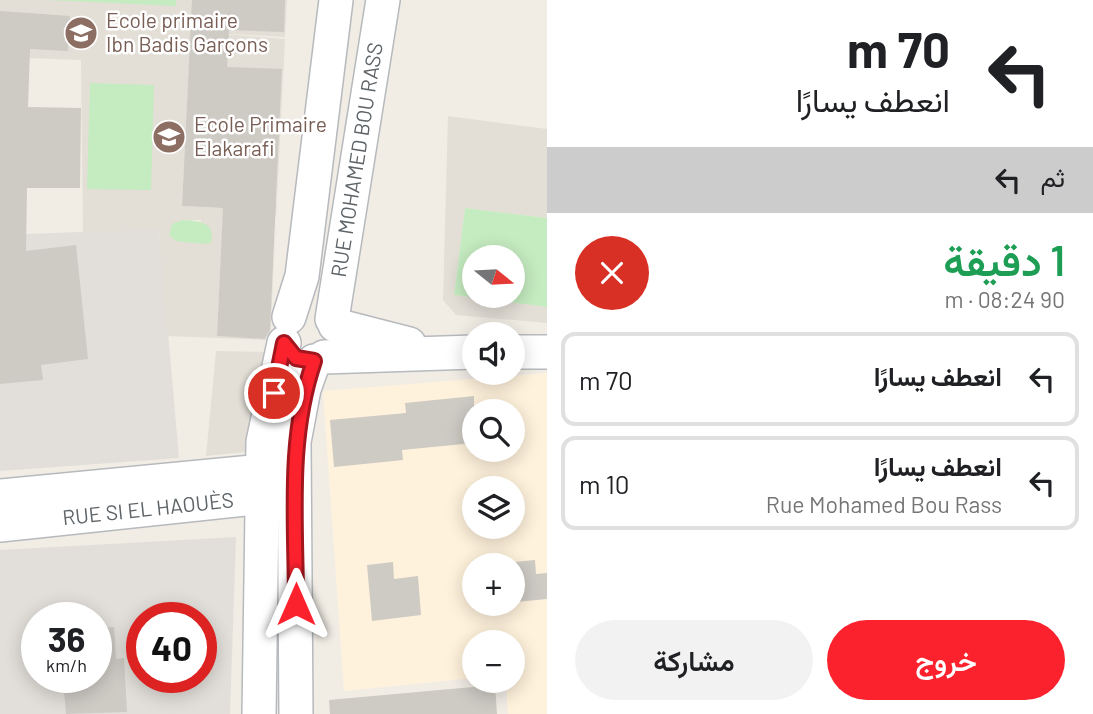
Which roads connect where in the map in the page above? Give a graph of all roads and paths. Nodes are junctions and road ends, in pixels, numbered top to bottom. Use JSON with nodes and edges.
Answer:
{"nodes":[{"id":1,"x":336,"y":0,"type":"edge"},
{"id":2,"x":383,"y":0,"type":"edge"},
{"id":3,"x":334,"y":322,"type":"junction"},
{"id":4,"x":286,"y":330,"type":"junction"},
{"id":5,"x":439,"y":352,"type":"junction"},
{"id":6,"x":462,"y":352,"type":"edge"},
{"id":7,"x":525,"y":352,"type":"edge"},
{"id":8,"x":547,"y":352,"type":"edge"},
{"id":9,"x":319,"y":359,"type":"junction"},
{"id":10,"x":295,"y":481,"type":"junction"},
{"id":11,"x":262,"y":484,"type":"junction"},
{"id":12,"x":0,"y":496,"type":"edge"},
{"id":13,"x":0,"y":526,"type":"edge"},
{"id":14,"x":260,"y":714,"type":"edge"},
{"id":15,"x":296,"y":714,"type":"edge"}],
"edges":[{"from":1,"to":4,"type":"street","name":"RUE MOHAMED BOU RASS"},
{"from":2,"to":3,"type":"street","name":"RUE MOHAMED BOU RASS"},
{"from":3,"to":4,"type":"street"},
{"from":3,"to":5,"type":"street"},
{"from":3,"to":9,"type":"street"},
{"from":4,"to":9,"type":"street"},
{"from":4,"to":11,"type":"street","name":"RUE MOHAMED BOU RASS"},
{"from":5,"to":6,"type":"street"},
{"from":5,"to":9,"type":"street"},
{"from":7,"to":8,"type":"street"},
{"from":9,"to":10,"type":"street"},
{"from":10,"to":11,"type":"street","name":"RUE SI EL HAOUÈS"},
{"from":10,"to":15,"type":"street"},
{"from":11,"to":12,"type":"street","name":"RUE SI EL HAOUÈS"},
{"from":11,"to":13,"type":"street","name":"RUE SI EL HAOUÈS"},
{"from":11,"to":14,"type":"street","name":"RUE MOHAMED BOU RASS"}]}
